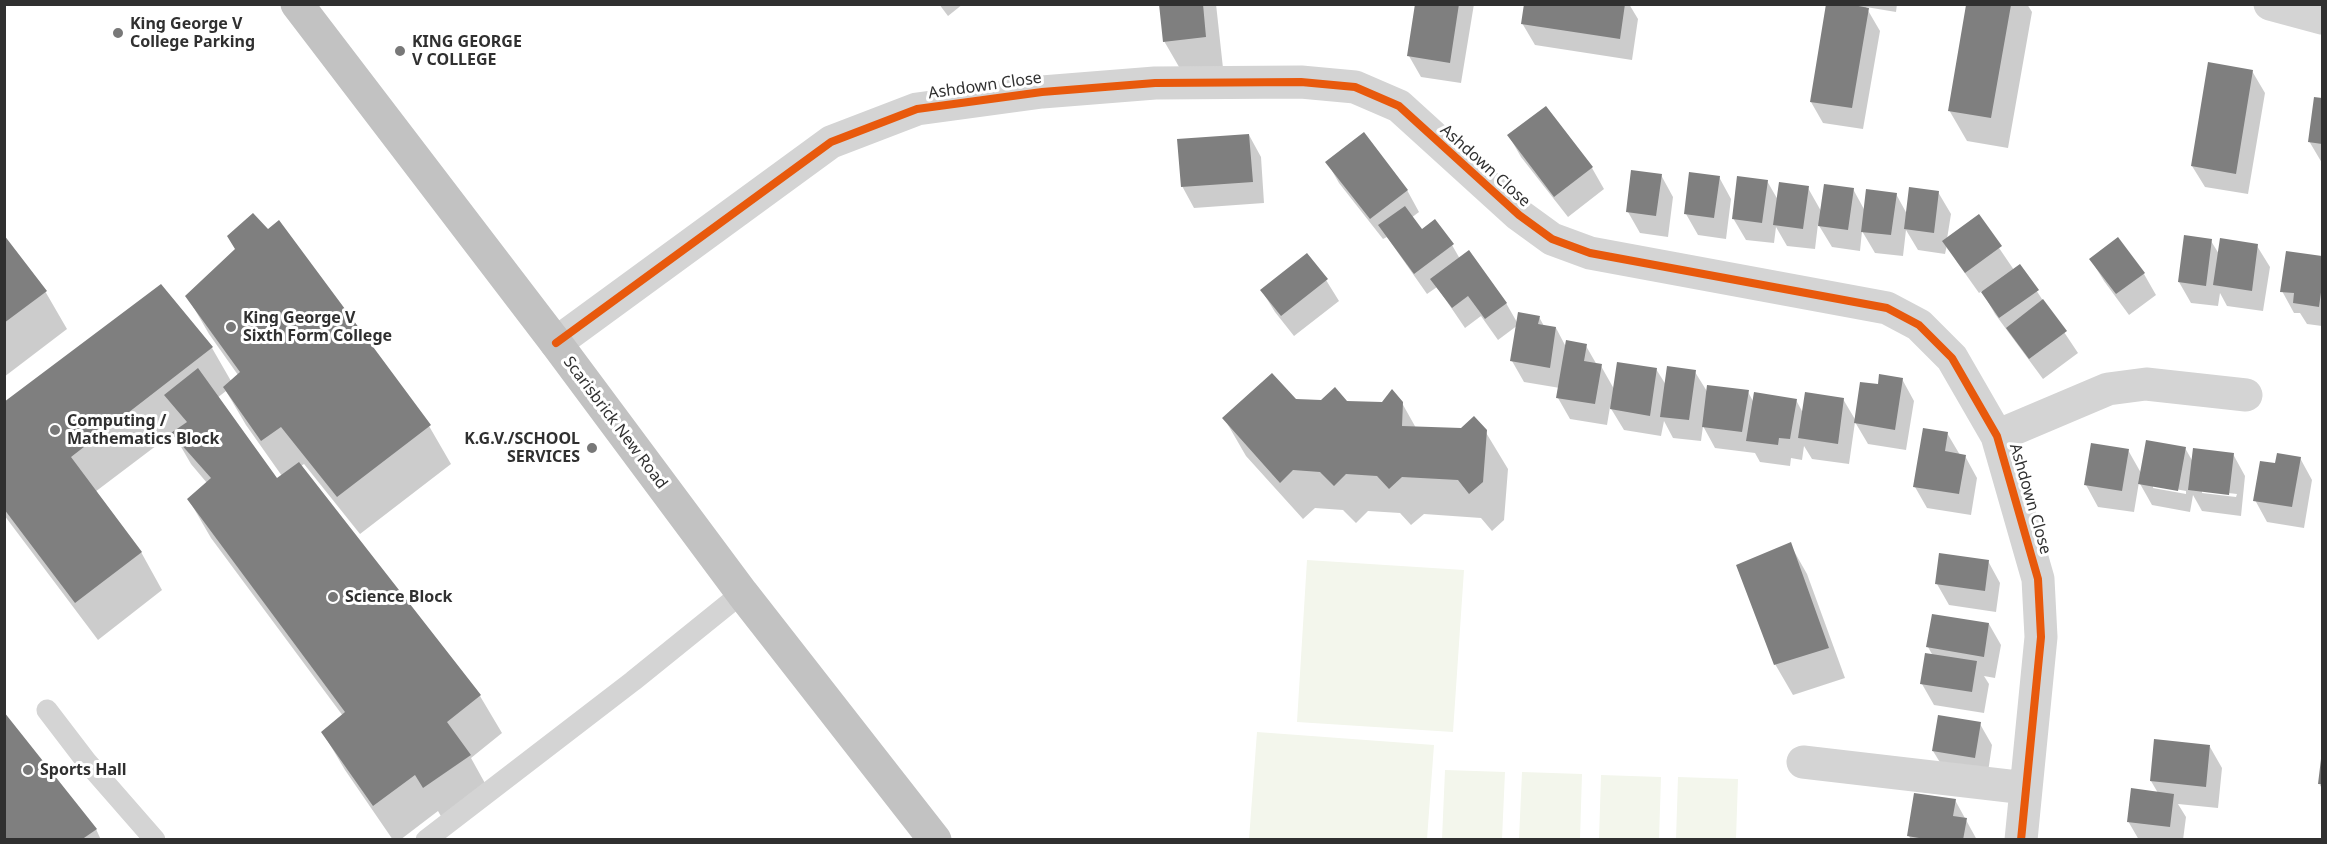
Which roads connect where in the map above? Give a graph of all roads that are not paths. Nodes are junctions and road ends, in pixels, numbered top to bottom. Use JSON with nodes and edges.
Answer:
{"nodes":[{"id":1,"x":297,"y":4,"type":"edge"},
{"id":2,"x":2270,"y":4,"type":"edge"},
{"id":3,"x":2322,"y":18,"type":"edge"},
{"id":4,"x":556,"y":343,"type":"junction"},
{"id":5,"x":2246,"y":396,"type":"dead end"},
{"id":6,"x":1997,"y":436,"type":"junction"},
{"id":7,"x":742,"y":593,"type":"junction"},
{"id":8,"x":47,"y":710,"type":"dead end"},
{"id":9,"x":1803,"y":762,"type":"dead end"},
{"id":10,"x":2026,"y":788,"type":"junction"},
{"id":11,"x":155,"y":840,"type":"edge"},
{"id":12,"x":426,"y":840,"type":"edge"},
{"id":13,"x":935,"y":840,"type":"edge"},
{"id":14,"x":2021,"y":840,"type":"edge"}],
"edges":[{"from":1,"to":4,"type":"highway","name":"Scarisbrick New Road"},
{"from":2,"to":3,"type":"street"},
{"from":4,"to":6,"type":"street","name":"Ashdown Close"},
{"from":4,"to":7,"type":"highway","name":"Scarisbrick New Road"},
{"from":5,"to":6,"type":"street"},
{"from":6,"to":10,"type":"street","name":"Ashdown Close"},
{"from":7,"to":12,"type":"lane"},
{"from":7,"to":13,"type":"highway","name":"Scarisbrick New Road"},
{"from":8,"to":11,"type":"lane"},
{"from":9,"to":10,"type":"street"},
{"from":10,"to":14,"type":"street","name":"Ashdown Close"}]}
